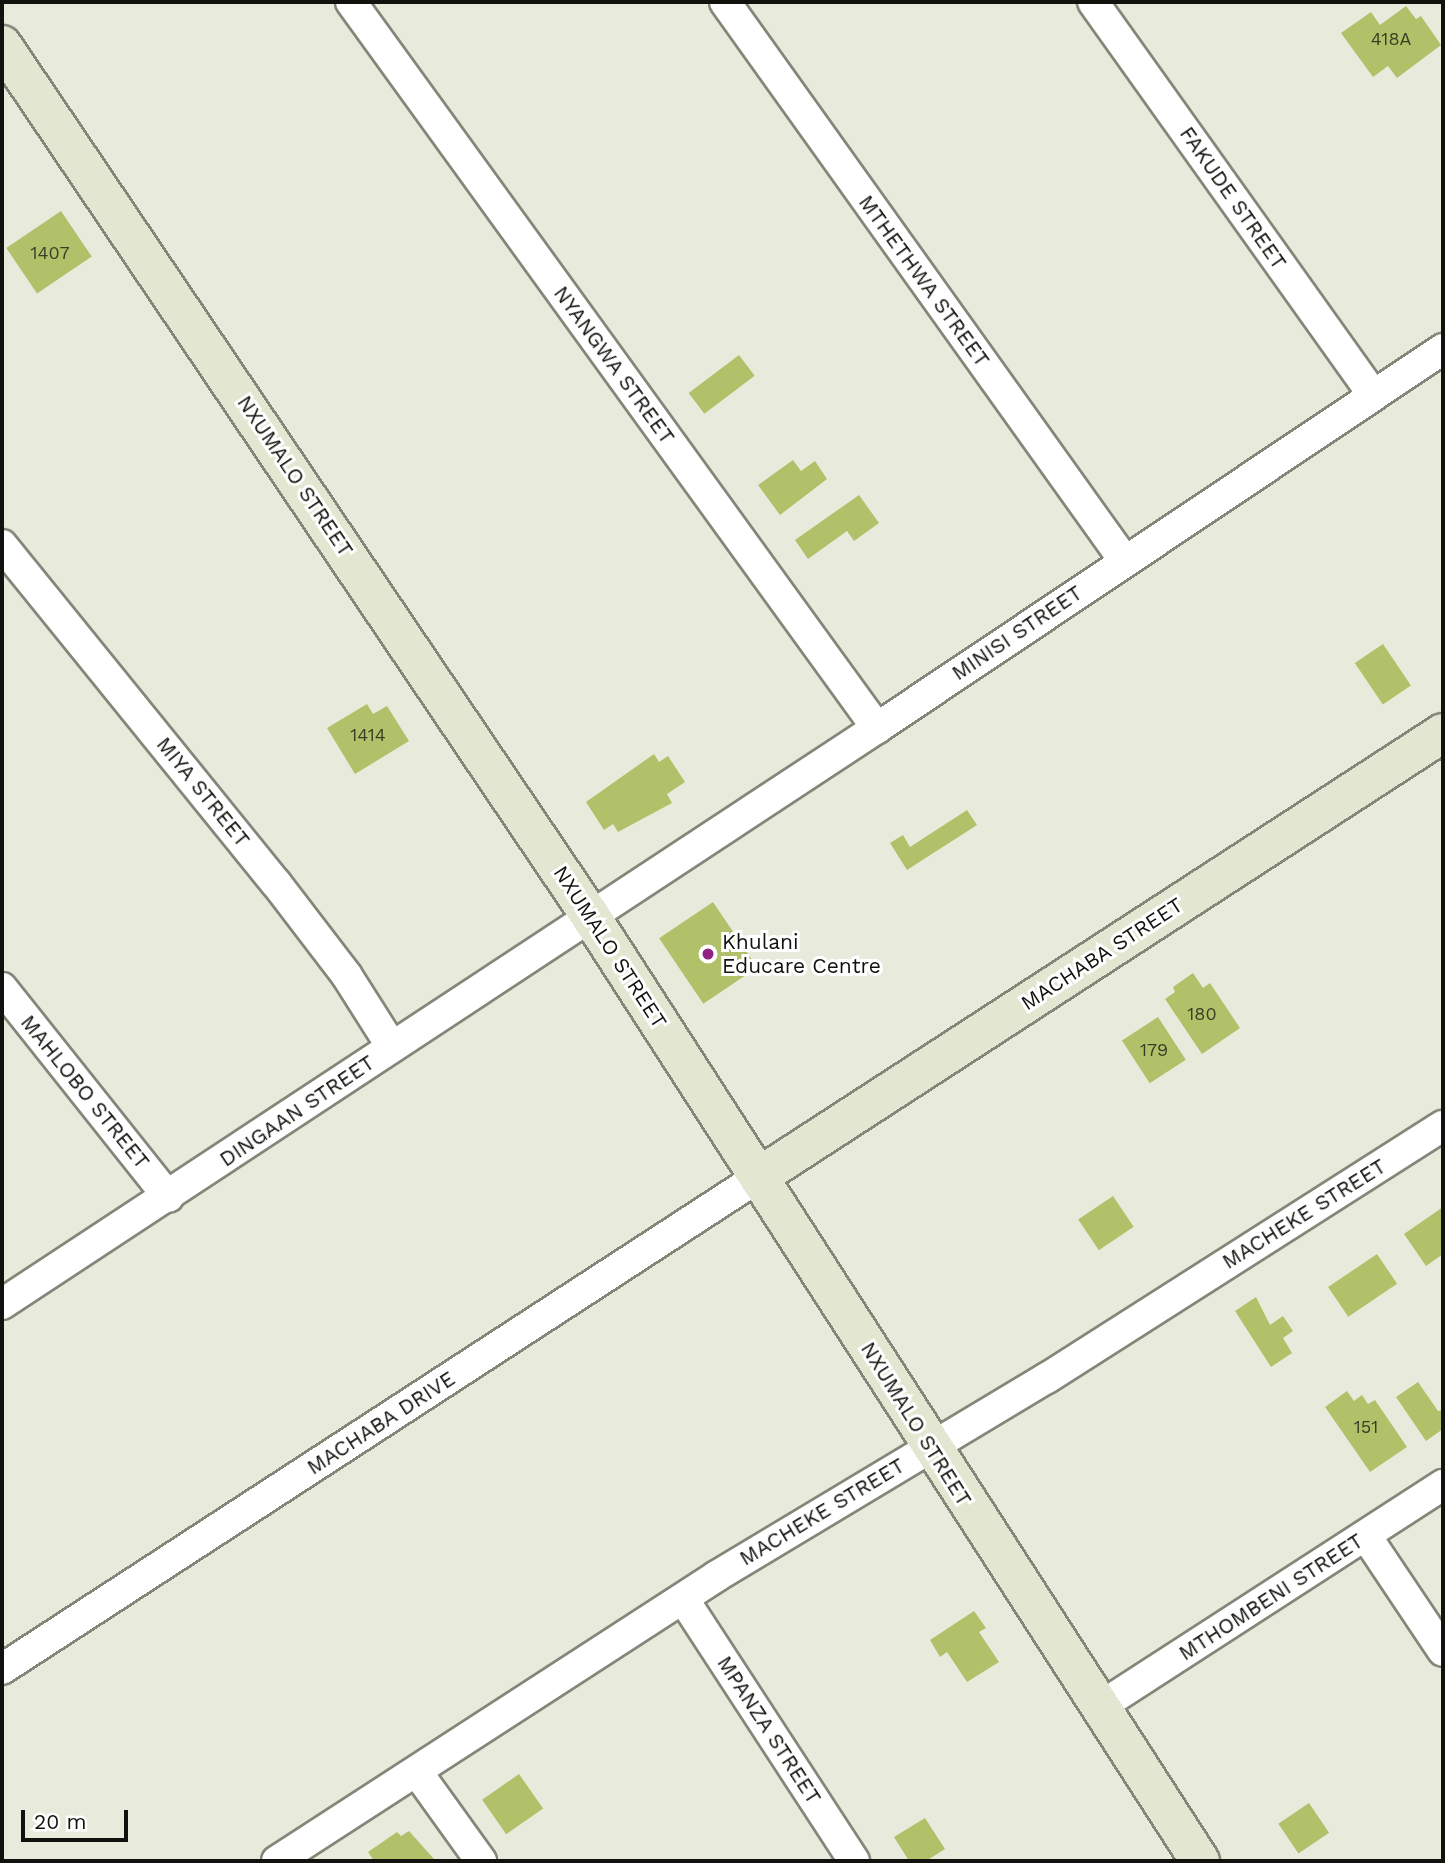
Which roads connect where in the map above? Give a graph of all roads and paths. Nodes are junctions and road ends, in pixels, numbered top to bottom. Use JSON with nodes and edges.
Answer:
{"nodes":[{"id":1,"x":351,"y":2,"type":"edge"},
{"id":2,"x":725,"y":2,"type":"edge"},
{"id":3,"x":1093,"y":2,"type":"edge"},
{"id":4,"x":2,"y":45,"type":"edge"},
{"id":5,"x":1443,"y":349,"type":"edge"},
{"id":6,"x":1373,"y":394,"type":"junction"},
{"id":7,"x":2,"y":545,"type":"edge"},
{"id":8,"x":1124,"y":560,"type":"junction"},
{"id":9,"x":877,"y":729,"type":"junction"},
{"id":10,"x":1443,"y":733,"type":"edge"},
{"id":11,"x":589,"y":914,"type":"junction"},
{"id":12,"x":2,"y":988,"type":"edge"},
{"id":13,"x":392,"y":1048,"type":"junction"},
{"id":14,"x":1443,"y":1126,"type":"edge"},
{"id":15,"x":760,"y":1176,"type":"junction"},
{"id":16,"x":168,"y":1197,"type":"junction"},
{"id":17,"x":2,"y":1304,"type":"edge"},
{"id":18,"x":930,"y":1447,"type":"junction"},
{"id":19,"x":1443,"y":1485,"type":"edge"},
{"id":20,"x":1366,"y":1536,"type":"junction"},
{"id":21,"x":684,"y":1600,"type":"junction"},
{"id":22,"x":1443,"y":1651,"type":"edge"},
{"id":23,"x":2,"y":1669,"type":"edge"},
{"id":24,"x":1098,"y":1708,"type":"junction"},
{"id":25,"x":417,"y":1772,"type":"junction"},
{"id":26,"x":277,"y":1861,"type":"edge"},
{"id":27,"x":481,"y":1861,"type":"edge"},
{"id":28,"x":854,"y":1861,"type":"edge"},
{"id":29,"x":1200,"y":1861,"type":"edge"}],
"edges":[{"from":1,"to":9,"type":"street","name":"NYANGWA STREET"},
{"from":2,"to":8,"type":"street","name":"MTHETHWA STREET"},
{"from":3,"to":6,"type":"street","name":"FAKUDE STREET"},
{"from":4,"to":11,"type":"street","name":"NXUMALO STREET"},
{"from":5,"to":6,"type":"street","name":"MINISI STREET"},
{"from":6,"to":8,"type":"street","name":"MINISI STREET"},
{"from":7,"to":13,"type":"street","name":"MIYA STREET"},
{"from":8,"to":9,"type":"street","name":"MINISI STREET"},
{"from":9,"to":11,"type":"street","name":"MINISI STREET"},
{"from":10,"to":15,"type":"street","name":"MACHABA STREET"},
{"from":11,"to":13,"type":"street","name":"DINGAAN STREET"},
{"from":11,"to":15,"type":"street","name":"NXUMALO STREET"},
{"from":12,"to":16,"type":"street","name":"MAHLOBO STREET"},
{"from":13,"to":16,"type":"street","name":"DINGAAN STREET"},
{"from":14,"to":18,"type":"street","name":"MACHEKE STREET"},
{"from":15,"to":18,"type":"street","name":"NXUMALO STREET"},
{"from":15,"to":23,"type":"street","name":"MACHABA DRIVE"},
{"from":16,"to":17,"type":"street","name":"DINGAAN STREET"},
{"from":18,"to":21,"type":"street","name":"MACHEKE STREET"},
{"from":18,"to":24,"type":"street","name":"NXUMALO STREET"},
{"from":19,"to":20,"type":"street","name":"MTHOMBENI STREET"},
{"from":20,"to":22,"type":"street"},
{"from":20,"to":24,"type":"street","name":"MTHOMBENI STREET"},
{"from":21,"to":25,"type":"street","name":"MACHEKE STREET"},
{"from":21,"to":28,"type":"street","name":"MPANZA STREET"},
{"from":24,"to":29,"type":"street","name":"NXUMALO STREET"},
{"from":25,"to":26,"type":"street","name":"MACHEKE STREET"},
{"from":25,"to":27,"type":"street"}]}
